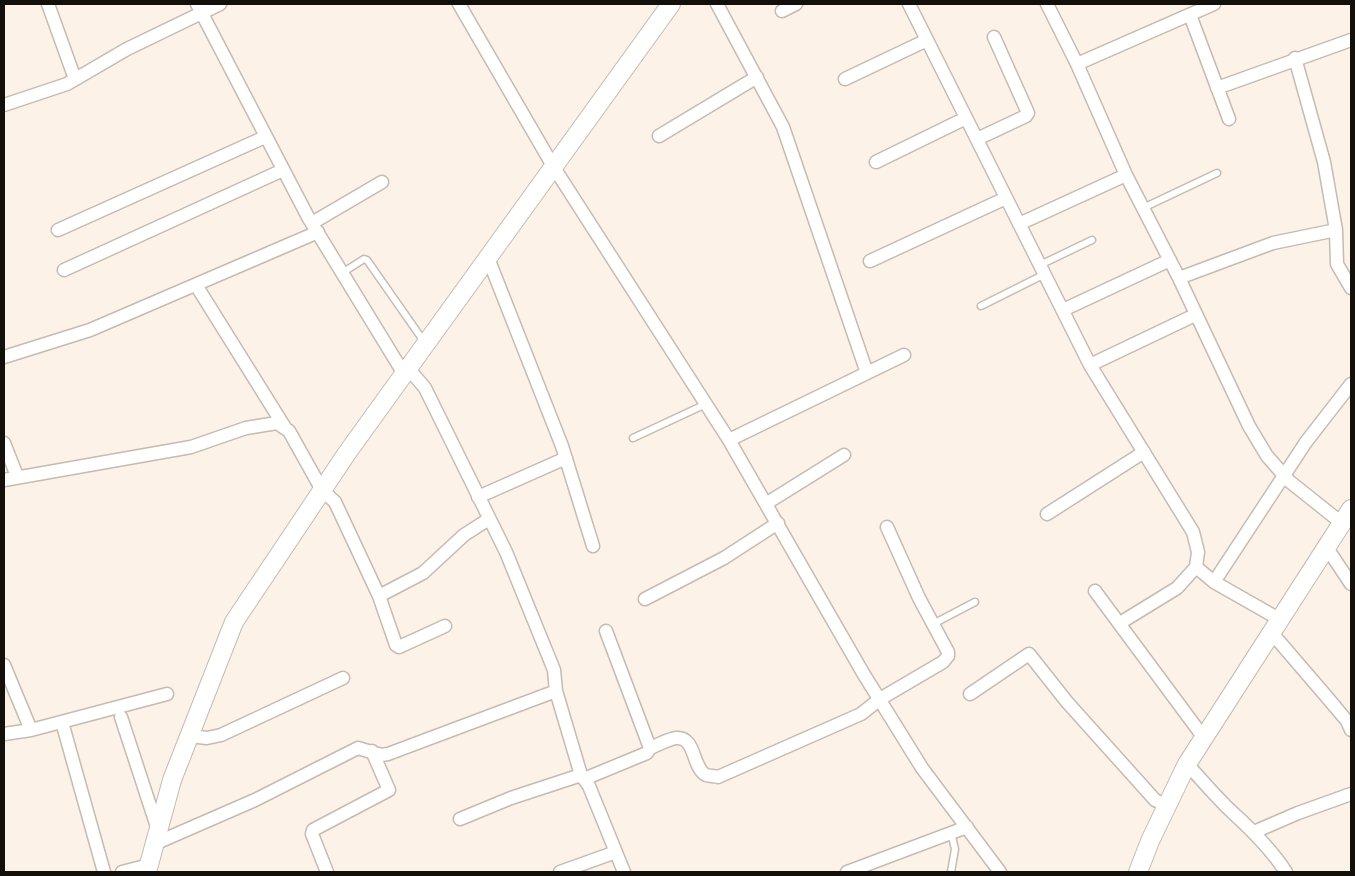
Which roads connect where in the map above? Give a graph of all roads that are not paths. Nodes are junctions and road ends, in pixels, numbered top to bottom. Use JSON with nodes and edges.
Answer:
{"nodes":[{"id":1,"x":48,"y":4,"type":"edge"},
{"id":2,"x":220,"y":4,"type":"edge"},
{"id":3,"x":459,"y":4,"type":"edge"},
{"id":4,"x":671,"y":4,"type":"edge"},
{"id":5,"x":717,"y":4,"type":"edge"},
{"id":6,"x":796,"y":4,"type":"edge"},
{"id":7,"x":909,"y":4,"type":"edge"},
{"id":8,"x":1047,"y":4,"type":"edge"},
{"id":9,"x":1214,"y":4,"type":"edge"},
{"id":10,"x":200,"y":9,"type":"edge"},
{"id":11,"x":782,"y":11,"type":"dead end"},
{"id":12,"x":1190,"y":14,"type":"junction"},
{"id":13,"x":994,"y":37,"type":"dead end"},
{"id":14,"x":927,"y":40,"type":"junction"},
{"id":15,"x":1351,"y":40,"type":"edge"},
{"id":16,"x":1295,"y":58,"type":"junction"},
{"id":17,"x":1077,"y":64,"type":"junction"},
{"id":18,"x":757,"y":77,"type":"junction"},
{"id":19,"x":75,"y":79,"type":"junction"},
{"id":20,"x":845,"y":79,"type":"dead end"},
{"id":21,"x":1218,"y":88,"type":"junction"},
{"id":22,"x":4,"y":105,"type":"edge"},
{"id":23,"x":966,"y":118,"type":"junction"},
{"id":24,"x":1229,"y":119,"type":"dead end"},
{"id":25,"x":659,"y":136,"type":"dead end"},
{"id":26,"x":265,"y":137,"type":"junction"},
{"id":27,"x":977,"y":139,"type":"junction"},
{"id":28,"x":876,"y":162,"type":"dead end"},
{"id":29,"x":553,"y":166,"type":"junction"},
{"id":30,"x":283,"y":170,"type":"junction"},
{"id":31,"x":1217,"y":173,"type":"dead end"},
{"id":32,"x":1126,"y":175,"type":"junction"},
{"id":33,"x":382,"y":182,"type":"dead end"},
{"id":34,"x":1006,"y":198,"type":"junction"},
{"id":35,"x":1143,"y":208,"type":"junction"},
{"id":36,"x":1019,"y":224,"type":"junction"},
{"id":37,"x":315,"y":227,"type":"junction"},
{"id":38,"x":58,"y":230,"type":"dead end"},
{"id":39,"x":1336,"y":230,"type":"junction"},
{"id":40,"x":1092,"y":240,"type":"dead end"},
{"id":41,"x":488,"y":258,"type":"junction"},
{"id":42,"x":1170,"y":260,"type":"junction"},
{"id":43,"x":870,"y":261,"type":"dead end"},
{"id":44,"x":1042,"y":269,"type":"junction"},
{"id":45,"x":64,"y":270,"type":"dead end"},
{"id":46,"x":341,"y":274,"type":"junction"},
{"id":47,"x":1179,"y":278,"type":"junction"},
{"id":48,"x":196,"y":284,"type":"junction"},
{"id":49,"x":1351,"y":288,"type":"edge"},
{"id":50,"x":980,"y":306,"type":"dead end"},
{"id":51,"x":1063,"y":310,"type":"junction"},
{"id":52,"x":1195,"y":315,"type":"junction"},
{"id":53,"x":426,"y":344,"type":"junction"},
{"id":54,"x":904,"y":354,"type":"dead end"},
{"id":55,"x":4,"y":358,"type":"edge"},
{"id":56,"x":1090,"y":365,"type":"junction"},
{"id":57,"x":406,"y":371,"type":"junction"},
{"id":58,"x":867,"y":373,"type":"junction"},
{"id":59,"x":1351,"y":384,"type":"edge"},
{"id":60,"x":706,"y":404,"type":"junction"},
{"id":61,"x":284,"y":426,"type":"junction"},
{"id":62,"x":633,"y":438,"type":"dead end"},
{"id":63,"x":729,"y":440,"type":"junction"},
{"id":64,"x":4,"y":443,"type":"edge"},
{"id":65,"x":1144,"y":452,"type":"junction"},
{"id":66,"x":844,"y":455,"type":"dead end"},
{"id":67,"x":566,"y":458,"type":"junction"},
{"id":68,"x":17,"y":476,"type":"junction"},
{"id":69,"x":1284,"y":476,"type":"junction"},
{"id":70,"x":4,"y":480,"type":"edge"},
{"id":71,"x":322,"y":490,"type":"junction"},
{"id":72,"x":478,"y":497,"type":"junction"},
{"id":73,"x":767,"y":504,"type":"junction"},
{"id":74,"x":1048,"y":514,"type":"dead end"},
{"id":75,"x":1347,"y":517,"type":"edge"},
{"id":76,"x":489,"y":519,"type":"junction"},
{"id":77,"x":778,"y":523,"type":"junction"},
{"id":78,"x":887,"y":526,"type":"dead end"},
{"id":79,"x":593,"y":546,"type":"dead end"},
{"id":80,"x":1327,"y":548,"type":"junction"},
{"id":81,"x":1196,"y":567,"type":"junction"},
{"id":82,"x":1214,"y":582,"type":"junction"},
{"id":83,"x":1351,"y":584,"type":"edge"},
{"id":84,"x":1095,"y":590,"type":"dead end"},
{"id":85,"x":379,"y":596,"type":"junction"},
{"id":86,"x":645,"y":599,"type":"dead end"},
{"id":87,"x":975,"y":602,"type":"dead end"},
{"id":88,"x":1120,"y":623,"type":"junction"},
{"id":89,"x":933,"y":624,"type":"junction"},
{"id":90,"x":1275,"y":625,"type":"junction"},
{"id":91,"x":445,"y":626,"type":"dead end"},
{"id":92,"x":606,"y":631,"type":"dead end"},
{"id":93,"x":4,"y":665,"type":"edge"},
{"id":94,"x":343,"y":678,"type":"dead end"},
{"id":95,"x":556,"y":691,"type":"junction"},
{"id":96,"x":167,"y":694,"type":"dead end"},
{"id":97,"x":970,"y":694,"type":"dead end"},
{"id":98,"x":880,"y":699,"type":"junction"},
{"id":99,"x":121,"y":717,"type":"dead end"},
{"id":100,"x":62,"y":722,"type":"junction"},
{"id":101,"x":31,"y":730,"type":"junction"},
{"id":102,"x":1351,"y":730,"type":"edge"},
{"id":103,"x":4,"y":734,"type":"edge"},
{"id":104,"x":189,"y":736,"type":"junction"},
{"id":105,"x":1204,"y":738,"type":"junction"},
{"id":106,"x":650,"y":748,"type":"junction"},
{"id":107,"x":372,"y":751,"type":"junction"},
{"id":108,"x":1187,"y":764,"type":"junction"},
{"id":109,"x":582,"y":777,"type":"junction"},
{"id":110,"x":1351,"y":794,"type":"edge"},
{"id":111,"x":1167,"y":806,"type":"junction"},
{"id":112,"x":460,"y":819,"type":"dead end"},
{"id":113,"x":967,"y":827,"type":"junction"},
{"id":114,"x":1254,"y":832,"type":"junction"},
{"id":115,"x":951,"y":833,"type":"junction"},
{"id":116,"x":156,"y":837,"type":"junction"},
{"id":117,"x":616,"y":852,"type":"junction"},
{"id":118,"x":148,"y":868,"type":"edge"},
{"id":119,"x":862,"y":870,"type":"edge"},
{"id":120,"x":104,"y":872,"type":"edge"},
{"id":121,"x":122,"y":872,"type":"edge"},
{"id":122,"x":327,"y":872,"type":"edge"},
{"id":123,"x":560,"y":872,"type":"edge"},
{"id":124,"x":624,"y":872,"type":"edge"},
{"id":125,"x":847,"y":872,"type":"edge"},
{"id":126,"x":951,"y":872,"type":"edge"},
{"id":127,"x":1000,"y":872,"type":"edge"},
{"id":128,"x":1138,"y":872,"type":"edge"},
{"id":129,"x":1286,"y":872,"type":"edge"}],
"edges":[{"from":1,"to":19,"type":"street"},
{"from":2,"to":10,"type":"street"},
{"from":3,"to":29,"type":"street"},
{"from":4,"to":29,"type":"street"},
{"from":5,"to":18,"type":"street"},
{"from":6,"to":11,"type":"street"},
{"from":7,"to":14,"type":"street"},
{"from":8,"to":17,"type":"street"},
{"from":9,"to":12,"type":"street"},
{"from":10,"to":19,"type":"street"},
{"from":10,"to":26,"type":"street"},
{"from":12,"to":17,"type":"street"},
{"from":12,"to":21,"type":"street"},
{"from":13,"to":27,"type":"street"},
{"from":14,"to":20,"type":"street"},
{"from":14,"to":23,"type":"street"},
{"from":15,"to":16,"type":"street"},
{"from":16,"to":21,"type":"street"},
{"from":16,"to":39,"type":"street"},
{"from":17,"to":32,"type":"street"},
{"from":18,"to":25,"type":"street"},
{"from":18,"to":58,"type":"street"},
{"from":19,"to":22,"type":"street"},
{"from":21,"to":24,"type":"street"},
{"from":23,"to":27,"type":"street"},
{"from":23,"to":28,"type":"street"},
{"from":26,"to":30,"type":"street"},
{"from":26,"to":38,"type":"street"},
{"from":27,"to":34,"type":"street"},
{"from":29,"to":41,"type":"street"},
{"from":29,"to":60,"type":"street"},
{"from":30,"to":37,"type":"street"},
{"from":30,"to":45,"type":"street"},
{"from":31,"to":35,"type":"lane"},
{"from":32,"to":35,"type":"street"},
{"from":32,"to":36,"type":"street"},
{"from":33,"to":37,"type":"street"},
{"from":34,"to":36,"type":"street"},
{"from":34,"to":43,"type":"street"},
{"from":35,"to":42,"type":"street"},
{"from":36,"to":44,"type":"street"},
{"from":37,"to":46,"type":"street"},
{"from":37,"to":48,"type":"street"},
{"from":39,"to":47,"type":"street"},
{"from":39,"to":49,"type":"street"},
{"from":40,"to":44,"type":"lane"},
{"from":41,"to":53,"type":"street"},
{"from":41,"to":67,"type":"street"},
{"from":42,"to":47,"type":"street"},
{"from":42,"to":51,"type":"street"},
{"from":44,"to":50,"type":"lane"},
{"from":44,"to":51,"type":"street"},
{"from":46,"to":53,"type":"lane"},
{"from":46,"to":57,"type":"street"},
{"from":47,"to":52,"type":"street"},
{"from":48,"to":55,"type":"street"},
{"from":48,"to":61,"type":"street"},
{"from":51,"to":56,"type":"street"},
{"from":52,"to":56,"type":"street"},
{"from":52,"to":69,"type":"street"},
{"from":53,"to":57,"type":"street"},
{"from":54,"to":58,"type":"street"},
{"from":56,"to":65,"type":"street"},
{"from":57,"to":71,"type":"street"},
{"from":57,"to":72,"type":"street"},
{"from":58,"to":63,"type":"street"},
{"from":59,"to":69,"type":"street"},
{"from":60,"to":62,"type":"lane"},
{"from":60,"to":63,"type":"street"},
{"from":61,"to":68,"type":"street"},
{"from":61,"to":71,"type":"street"},
{"from":63,"to":73,"type":"street"},
{"from":64,"to":68,"type":"street"},
{"from":65,"to":74,"type":"street"},
{"from":65,"to":81,"type":"street"},
{"from":66,"to":73,"type":"street"},
{"from":67,"to":72,"type":"street"},
{"from":67,"to":79,"type":"street"},
{"from":68,"to":70,"type":"street"},
{"from":69,"to":75,"type":"street"},
{"from":69,"to":82,"type":"street"},
{"from":71,"to":85,"type":"street"},
{"from":71,"to":104,"type":"street"},
{"from":72,"to":76,"type":"street"},
{"from":73,"to":77,"type":"street"},
{"from":75,"to":80,"type":"street"},
{"from":76,"to":85,"type":"street"},
{"from":76,"to":95,"type":"street"},
{"from":77,"to":86,"type":"street"},
{"from":77,"to":98,"type":"street"},
{"from":78,"to":89,"type":"street"},
{"from":80,"to":83,"type":"street"},
{"from":80,"to":90,"type":"street"},
{"from":81,"to":82,"type":"street"},
{"from":81,"to":88,"type":"street"},
{"from":82,"to":90,"type":"street"},
{"from":84,"to":88,"type":"street"},
{"from":85,"to":91,"type":"street"},
{"from":87,"to":89,"type":"lane"},
{"from":88,"to":105,"type":"street"},
{"from":89,"to":98,"type":"street"},
{"from":90,"to":102,"type":"street"},
{"from":90,"to":105,"type":"street"},
{"from":92,"to":106,"type":"street"},
{"from":93,"to":101,"type":"street"},
{"from":94,"to":104,"type":"street"},
{"from":95,"to":107,"type":"street"},
{"from":95,"to":109,"type":"street"},
{"from":96,"to":100,"type":"street"},
{"from":97,"to":111,"type":"street"},
{"from":98,"to":106,"type":"street"},
{"from":98,"to":113,"type":"street"},
{"from":99,"to":116,"type":"street"},
{"from":100,"to":101,"type":"street"},
{"from":100,"to":120,"type":"street"},
{"from":101,"to":103,"type":"street"},
{"from":104,"to":116,"type":"street"},
{"from":105,"to":108,"type":"street"},
{"from":106,"to":109,"type":"street"},
{"from":107,"to":116,"type":"street"},
{"from":107,"to":122,"type":"street"},
{"from":108,"to":111,"type":"street"},
{"from":108,"to":114,"type":"street"},
{"from":109,"to":112,"type":"street"},
{"from":109,"to":117,"type":"street"},
{"from":110,"to":114,"type":"street"},
{"from":111,"to":128,"type":"street"},
{"from":113,"to":115,"type":"street"},
{"from":113,"to":127,"type":"street"},
{"from":114,"to":129,"type":"street"},
{"from":115,"to":119,"type":"street"},
{"from":115,"to":126,"type":"lane"},
{"from":116,"to":118,"type":"street"},
{"from":117,"to":123,"type":"street"},
{"from":117,"to":124,"type":"street"},
{"from":118,"to":121,"type":"street"},
{"from":119,"to":125,"type":"street"}]}
